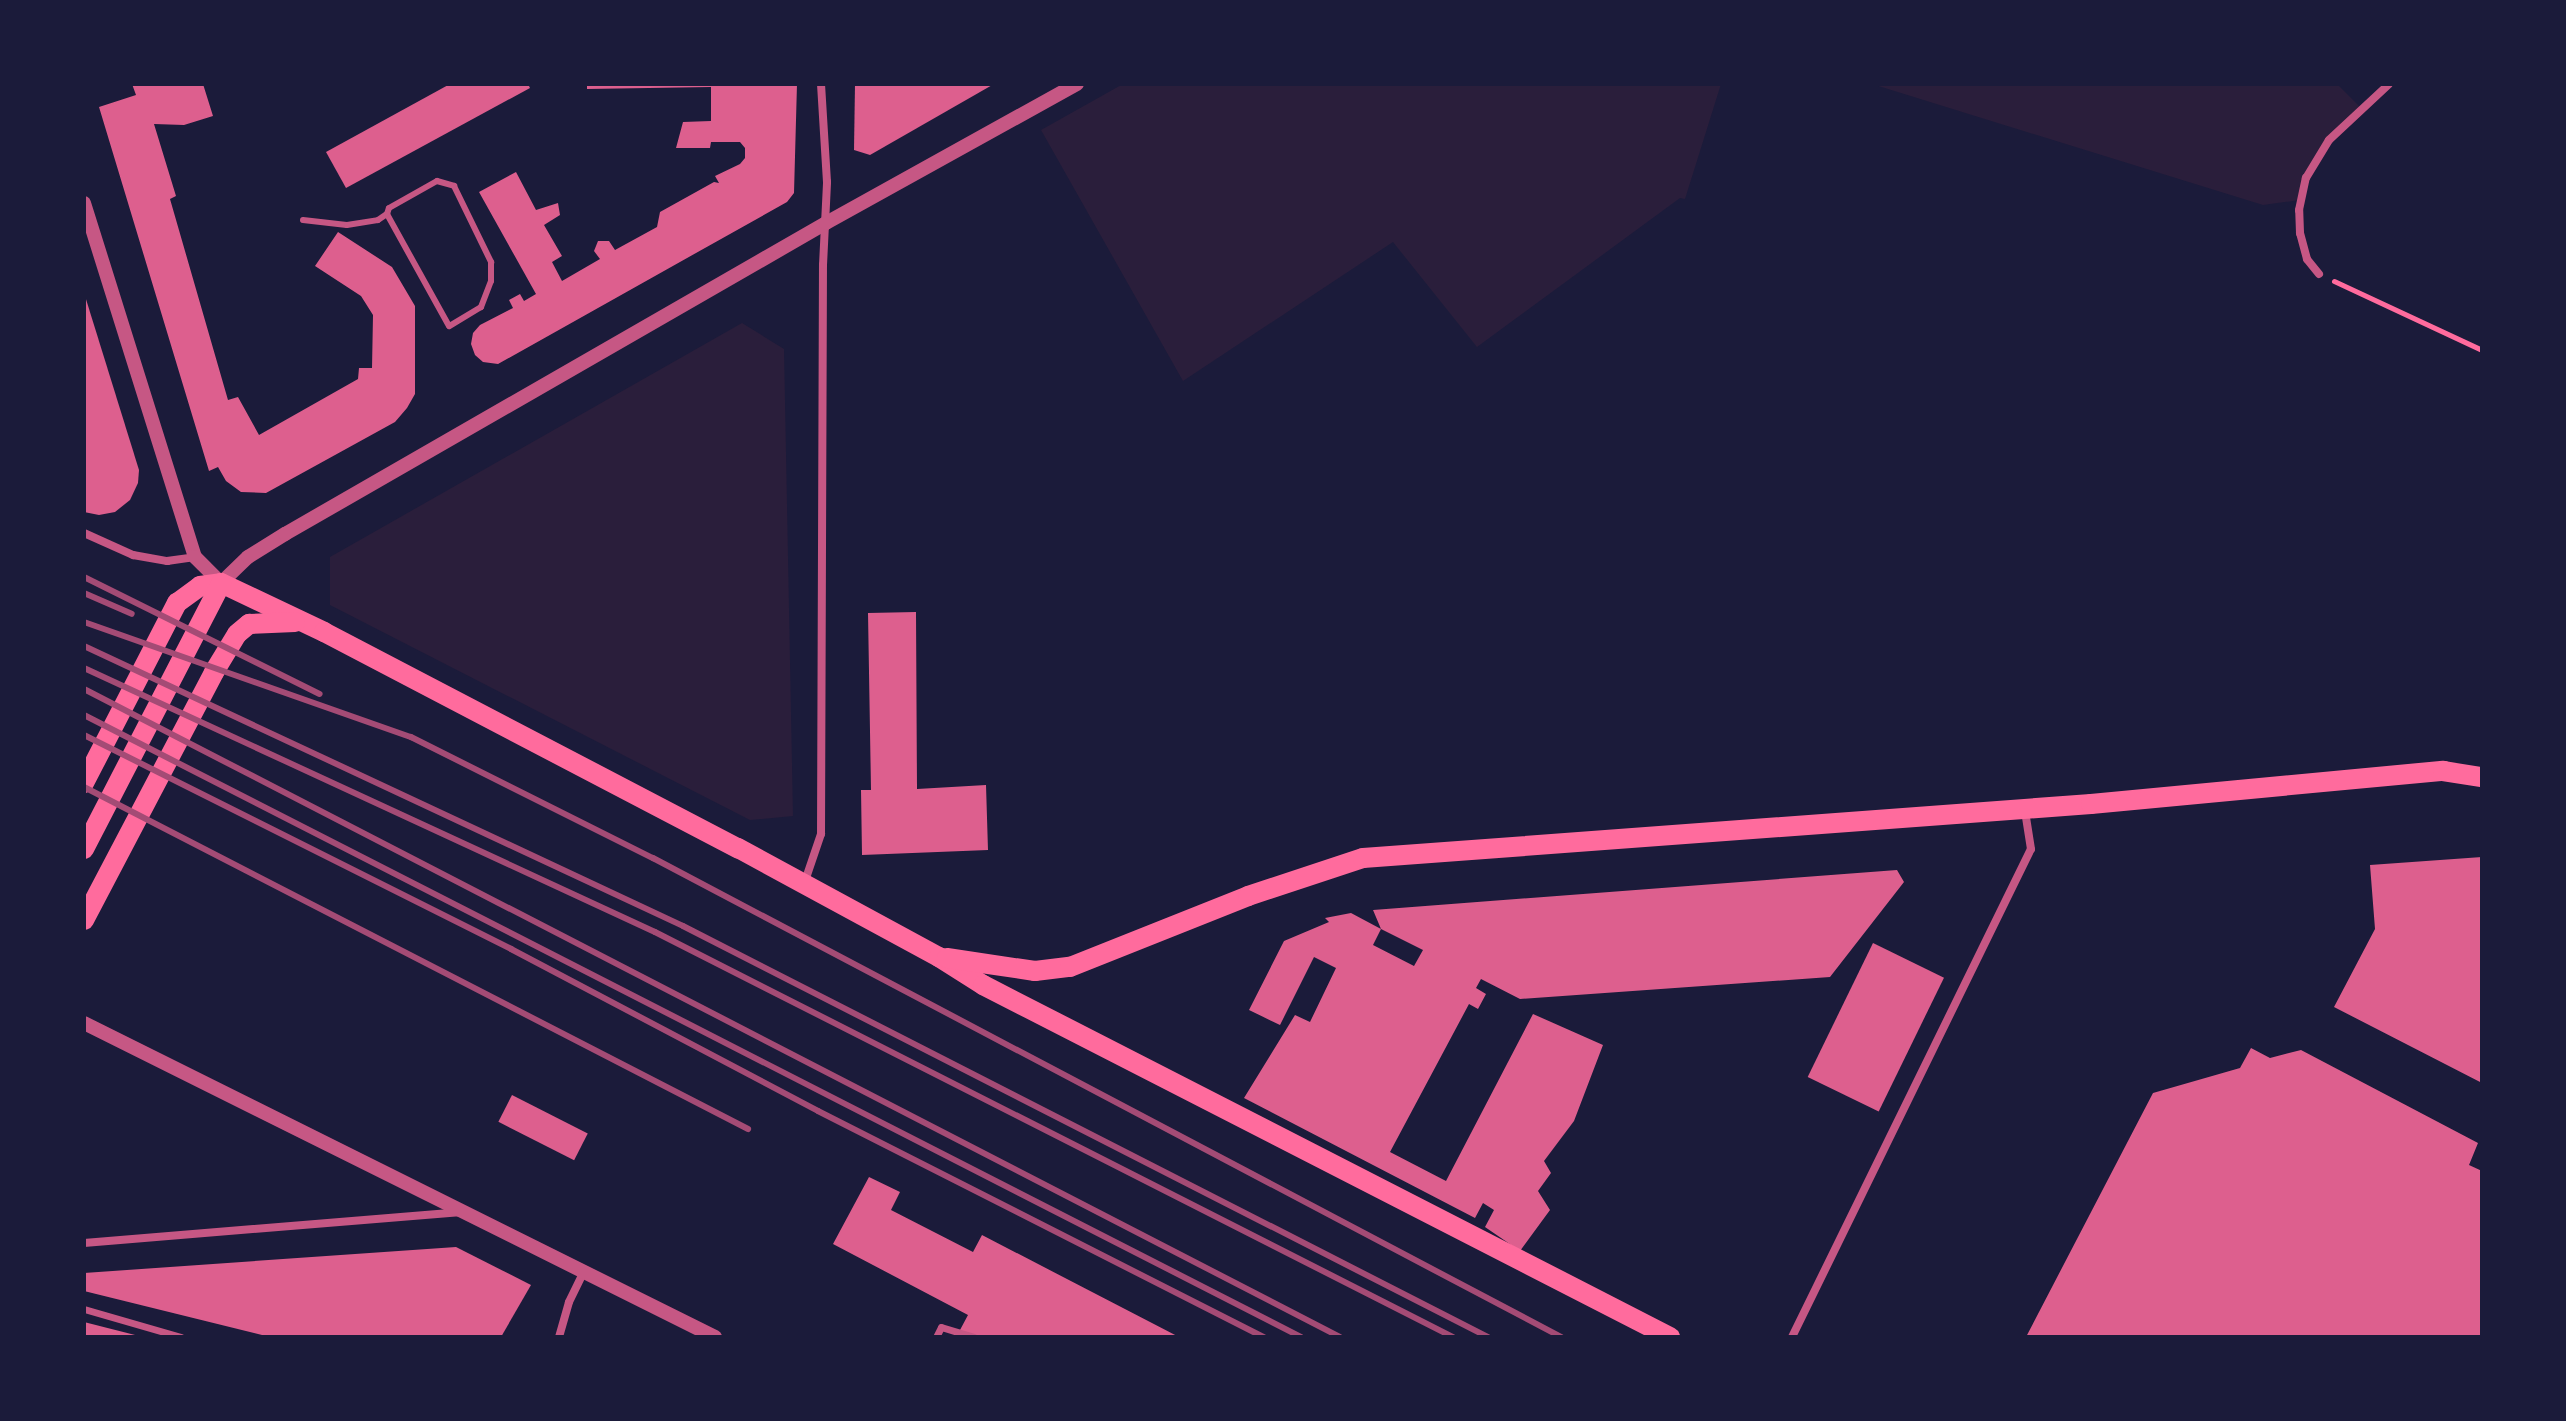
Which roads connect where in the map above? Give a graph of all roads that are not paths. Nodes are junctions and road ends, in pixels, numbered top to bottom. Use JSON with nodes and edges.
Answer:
{"nodes":[{"id":1,"x":821,"y":84,"type":"edge"},
{"id":2,"x":1077,"y":84,"type":"edge"},
{"id":3,"x":2389,"y":84,"type":"edge"},
{"id":4,"x":84,"y":203,"type":"edge"},
{"id":5,"x":387,"y":214,"type":"junction"},
{"id":6,"x":303,"y":220,"type":"dead end"},
{"id":7,"x":826,"y":223,"type":"junction"},
{"id":8,"x":2319,"y":274,"type":"road end"},
{"id":9,"x":84,"y":533,"type":"edge"},
{"id":10,"x":195,"y":557,"type":"junction"},
{"id":11,"x":221,"y":583,"type":"junction"},
{"id":12,"x":307,"y":623,"type":"junction"},
{"id":13,"x":2482,"y":777,"type":"edge"},
{"id":14,"x":84,"y":783,"type":"edge"},
{"id":15,"x":2025,"y":810,"type":"junction"},
{"id":16,"x":84,"y":849,"type":"edge"},
{"id":17,"x":804,"y":885,"type":"junction"},
{"id":18,"x":84,"y":920,"type":"edge"},
{"id":19,"x":939,"y":957,"type":"junction"},
{"id":20,"x":84,"y":1023,"type":"edge"},
{"id":21,"x":463,"y":1212,"type":"junction"},
{"id":22,"x":84,"y":1243,"type":"edge"},
{"id":23,"x":584,"y":1270,"type":"junction"},
{"id":24,"x":84,"y":1309,"type":"edge"},
{"id":25,"x":181,"y":1337,"type":"edge"},
{"id":26,"x":559,"y":1337,"type":"edge"},
{"id":27,"x":715,"y":1337,"type":"edge"},
{"id":28,"x":936,"y":1337,"type":"edge"},
{"id":29,"x":974,"y":1337,"type":"edge"},
{"id":30,"x":1670,"y":1337,"type":"edge"},
{"id":31,"x":1792,"y":1337,"type":"edge"}],
"edges":[{"from":1,"to":7,"type":"street"},
{"from":2,"to":7,"type":"street"},
{"from":3,"to":8,"type":"street"},
{"from":4,"to":10,"type":"street"},
{"from":5,"to":5,"type":"lane"},
{"from":5,"to":6,"type":"lane"},
{"from":7,"to":11,"type":"street"},
{"from":7,"to":17,"type":"street"},
{"from":9,"to":10,"type":"street"},
{"from":10,"to":11,"type":"street"},
{"from":11,"to":12,"type":"main road"},
{"from":11,"to":14,"type":"main road"},
{"from":11,"to":16,"type":"main road"},
{"from":12,"to":17,"type":"main road"},
{"from":12,"to":18,"type":"main road"},
{"from":13,"to":15,"type":"main road"},
{"from":15,"to":19,"type":"main road"},
{"from":15,"to":31,"type":"street"},
{"from":17,"to":19,"type":"main road"},
{"from":19,"to":30,"type":"main road"},
{"from":20,"to":21,"type":"street"},
{"from":21,"to":22,"type":"street"},
{"from":21,"to":23,"type":"street"},
{"from":23,"to":26,"type":"street"},
{"from":23,"to":27,"type":"street"},
{"from":24,"to":25,"type":"street"},
{"from":28,"to":29,"type":"street"}]}
